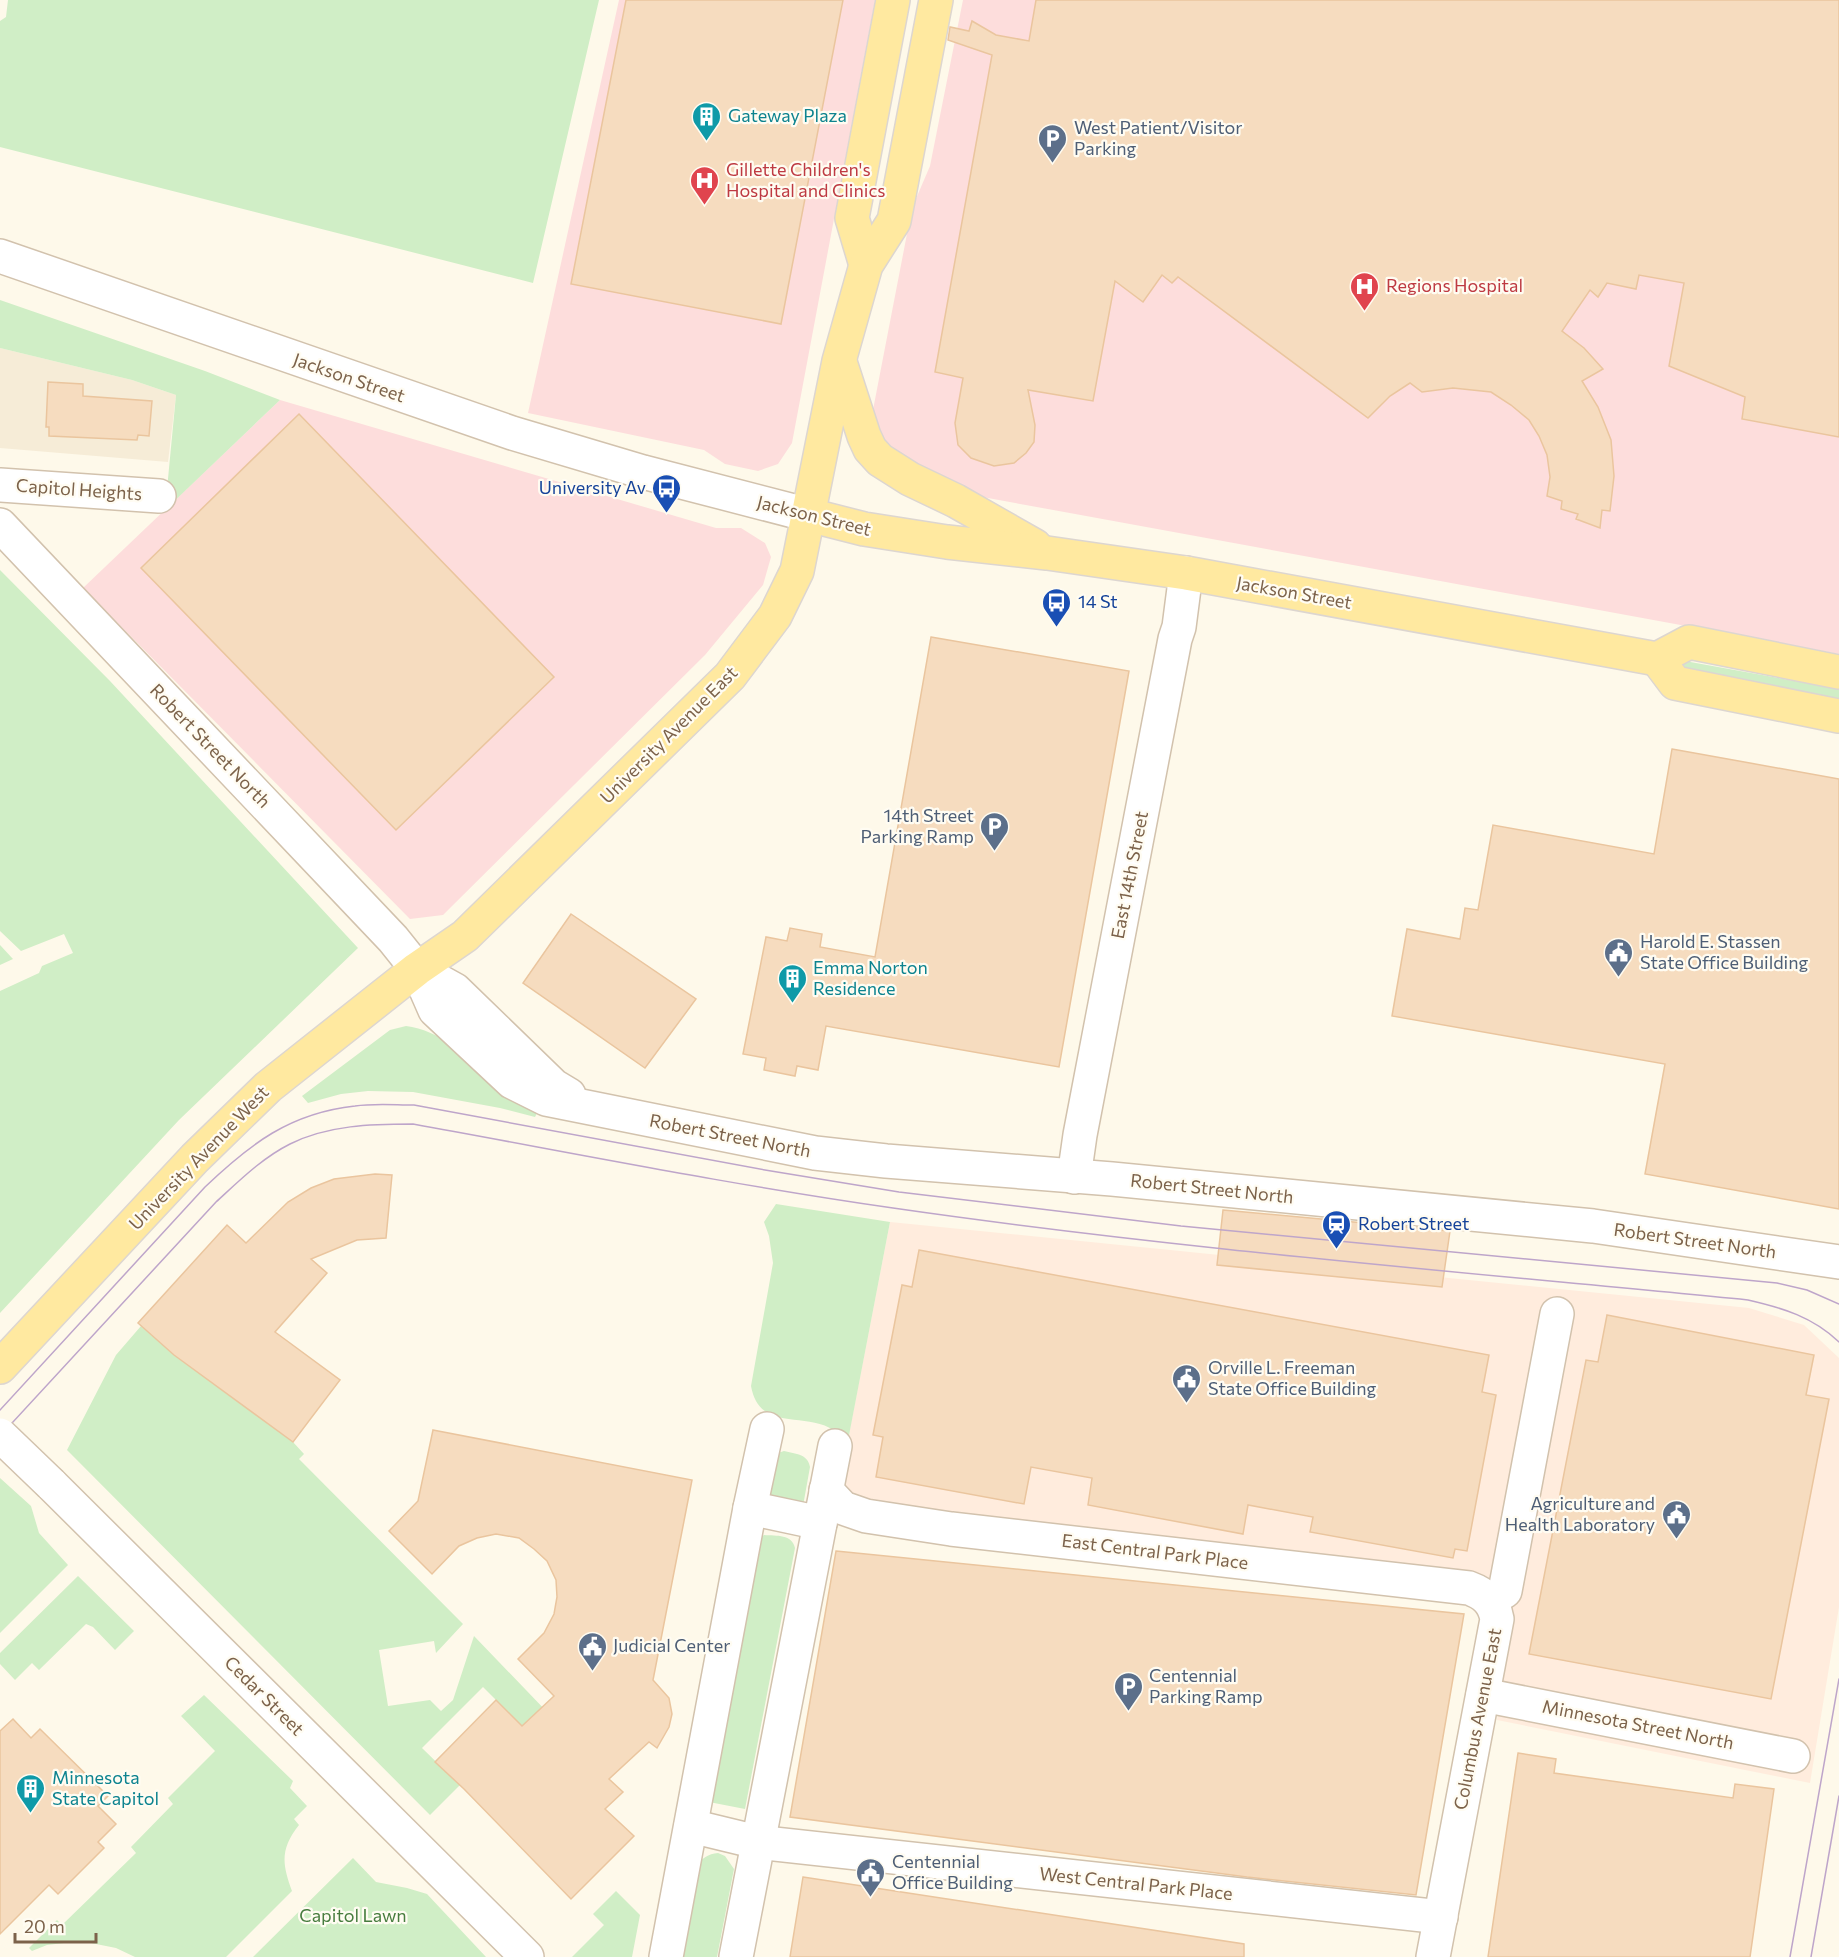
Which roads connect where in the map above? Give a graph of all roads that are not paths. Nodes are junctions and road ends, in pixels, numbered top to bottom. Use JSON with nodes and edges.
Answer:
{"nodes":[{"id":1,"x":893,"y":0,"type":"edge"},
{"id":2,"x":936,"y":0,"type":"edge"},
{"id":3,"x":0,"y":256,"type":"edge"},
{"id":4,"x":866,"y":265,"type":"junction"},
{"id":5,"x":839,"y":361,"type":"junction"},
{"id":6,"x":0,"y":485,"type":"edge"},
{"id":7,"x":159,"y":496,"type":"dead end"},
{"id":8,"x":809,"y":515,"type":"junction"},
{"id":9,"x":0,"y":525,"type":"edge"},
{"id":10,"x":1047,"y":553,"type":"junction"},
{"id":11,"x":1186,"y":573,"type":"junction"},
{"id":12,"x":1657,"y":659,"type":"junction"},
{"id":13,"x":1839,"y":672,"type":"edge"},
{"id":14,"x":1839,"y":716,"type":"edge"},
{"id":15,"x":417,"y":969,"type":"junction"},
{"id":16,"x":1074,"y":1177,"type":"junction"},
{"id":17,"x":1839,"y":1262,"type":"edge"},
{"id":18,"x":1557,"y":1314,"type":"dead end"},
{"id":19,"x":0,"y":1367,"type":"edge"},
{"id":20,"x":767,"y":1429,"type":"dead end"},
{"id":21,"x":0,"y":1435,"type":"edge"},
{"id":22,"x":835,"y":1446,"type":"dead end"},
{"id":23,"x":826,"y":1490,"type":"junction"},
{"id":24,"x":750,"y":1508,"type":"junction"},
{"id":25,"x":820,"y":1523,"type":"junction"},
{"id":26,"x":1490,"y":1600,"type":"junction"},
{"id":27,"x":1483,"y":1695,"type":"junction"},
{"id":28,"x":1793,"y":1756,"type":"dead end"},
{"id":29,"x":691,"y":1826,"type":"junction"},
{"id":30,"x":757,"y":1842,"type":"junction"},
{"id":31,"x":1441,"y":1917,"type":"junction"},
{"id":32,"x":526,"y":1957,"type":"edge"},
{"id":33,"x":666,"y":1957,"type":"edge"},
{"id":34,"x":736,"y":1957,"type":"edge"},
{"id":35,"x":1433,"y":1957,"type":"edge"}],
"edges":[{"from":1,"to":4,"type":"main road"},
{"from":2,"to":4,"type":"main road","name":"University Avenue East"},
{"from":3,"to":8,"type":"street","name":"Jackson Street"},
{"from":4,"to":5,"type":"main road","name":"University Avenue East"},
{"from":5,"to":8,"type":"main road","name":"University Avenue East"},
{"from":5,"to":10,"type":"main road"},
{"from":6,"to":7,"type":"street","name":"Capitol Heights"},
{"from":8,"to":10,"type":"main road","name":"Jackson Street"},
{"from":8,"to":15,"type":"main road","name":"University Avenue East"},
{"from":9,"to":15,"type":"street","name":"Robert Street North"},
{"from":10,"to":11,"type":"main road","name":"Jackson Street"},
{"from":11,"to":12,"type":"main road","name":"Jackson Street"},
{"from":11,"to":16,"type":"street","name":"East 14th Street"},
{"from":12,"to":13,"type":"main road"},
{"from":12,"to":14,"type":"main road"},
{"from":15,"to":16,"type":"street","name":"Robert Street North"},
{"from":15,"to":19,"type":"main road","name":"University Avenue West"},
{"from":16,"to":17,"type":"street","name":"Robert Street North"},
{"from":18,"to":26,"type":"street","name":"Columbus Avenue East"},
{"from":20,"to":24,"type":"street"},
{"from":21,"to":32,"type":"street","name":"Cedar Street","bridge":true},
{"from":22,"to":23,"type":"street"},
{"from":23,"to":25,"type":"street"},
{"from":23,"to":26,"type":"street","name":"East Central Park Place"},
{"from":24,"to":25,"type":"street"},
{"from":24,"to":29,"type":"street"},
{"from":25,"to":30,"type":"street"},
{"from":26,"to":27,"type":"street","name":"Columbus Avenue East"},
{"from":27,"to":28,"type":"street","name":"Minnesota Street North"},
{"from":27,"to":31,"type":"street","name":"Columbus Avenue East"},
{"from":29,"to":30,"type":"street","name":"West Central Park Place"},
{"from":29,"to":33,"type":"street"},
{"from":30,"to":31,"type":"street","name":"West Central Park Place"},
{"from":30,"to":34,"type":"street"},
{"from":31,"to":35,"type":"street","name":"Columbus Avenue East"}]}
